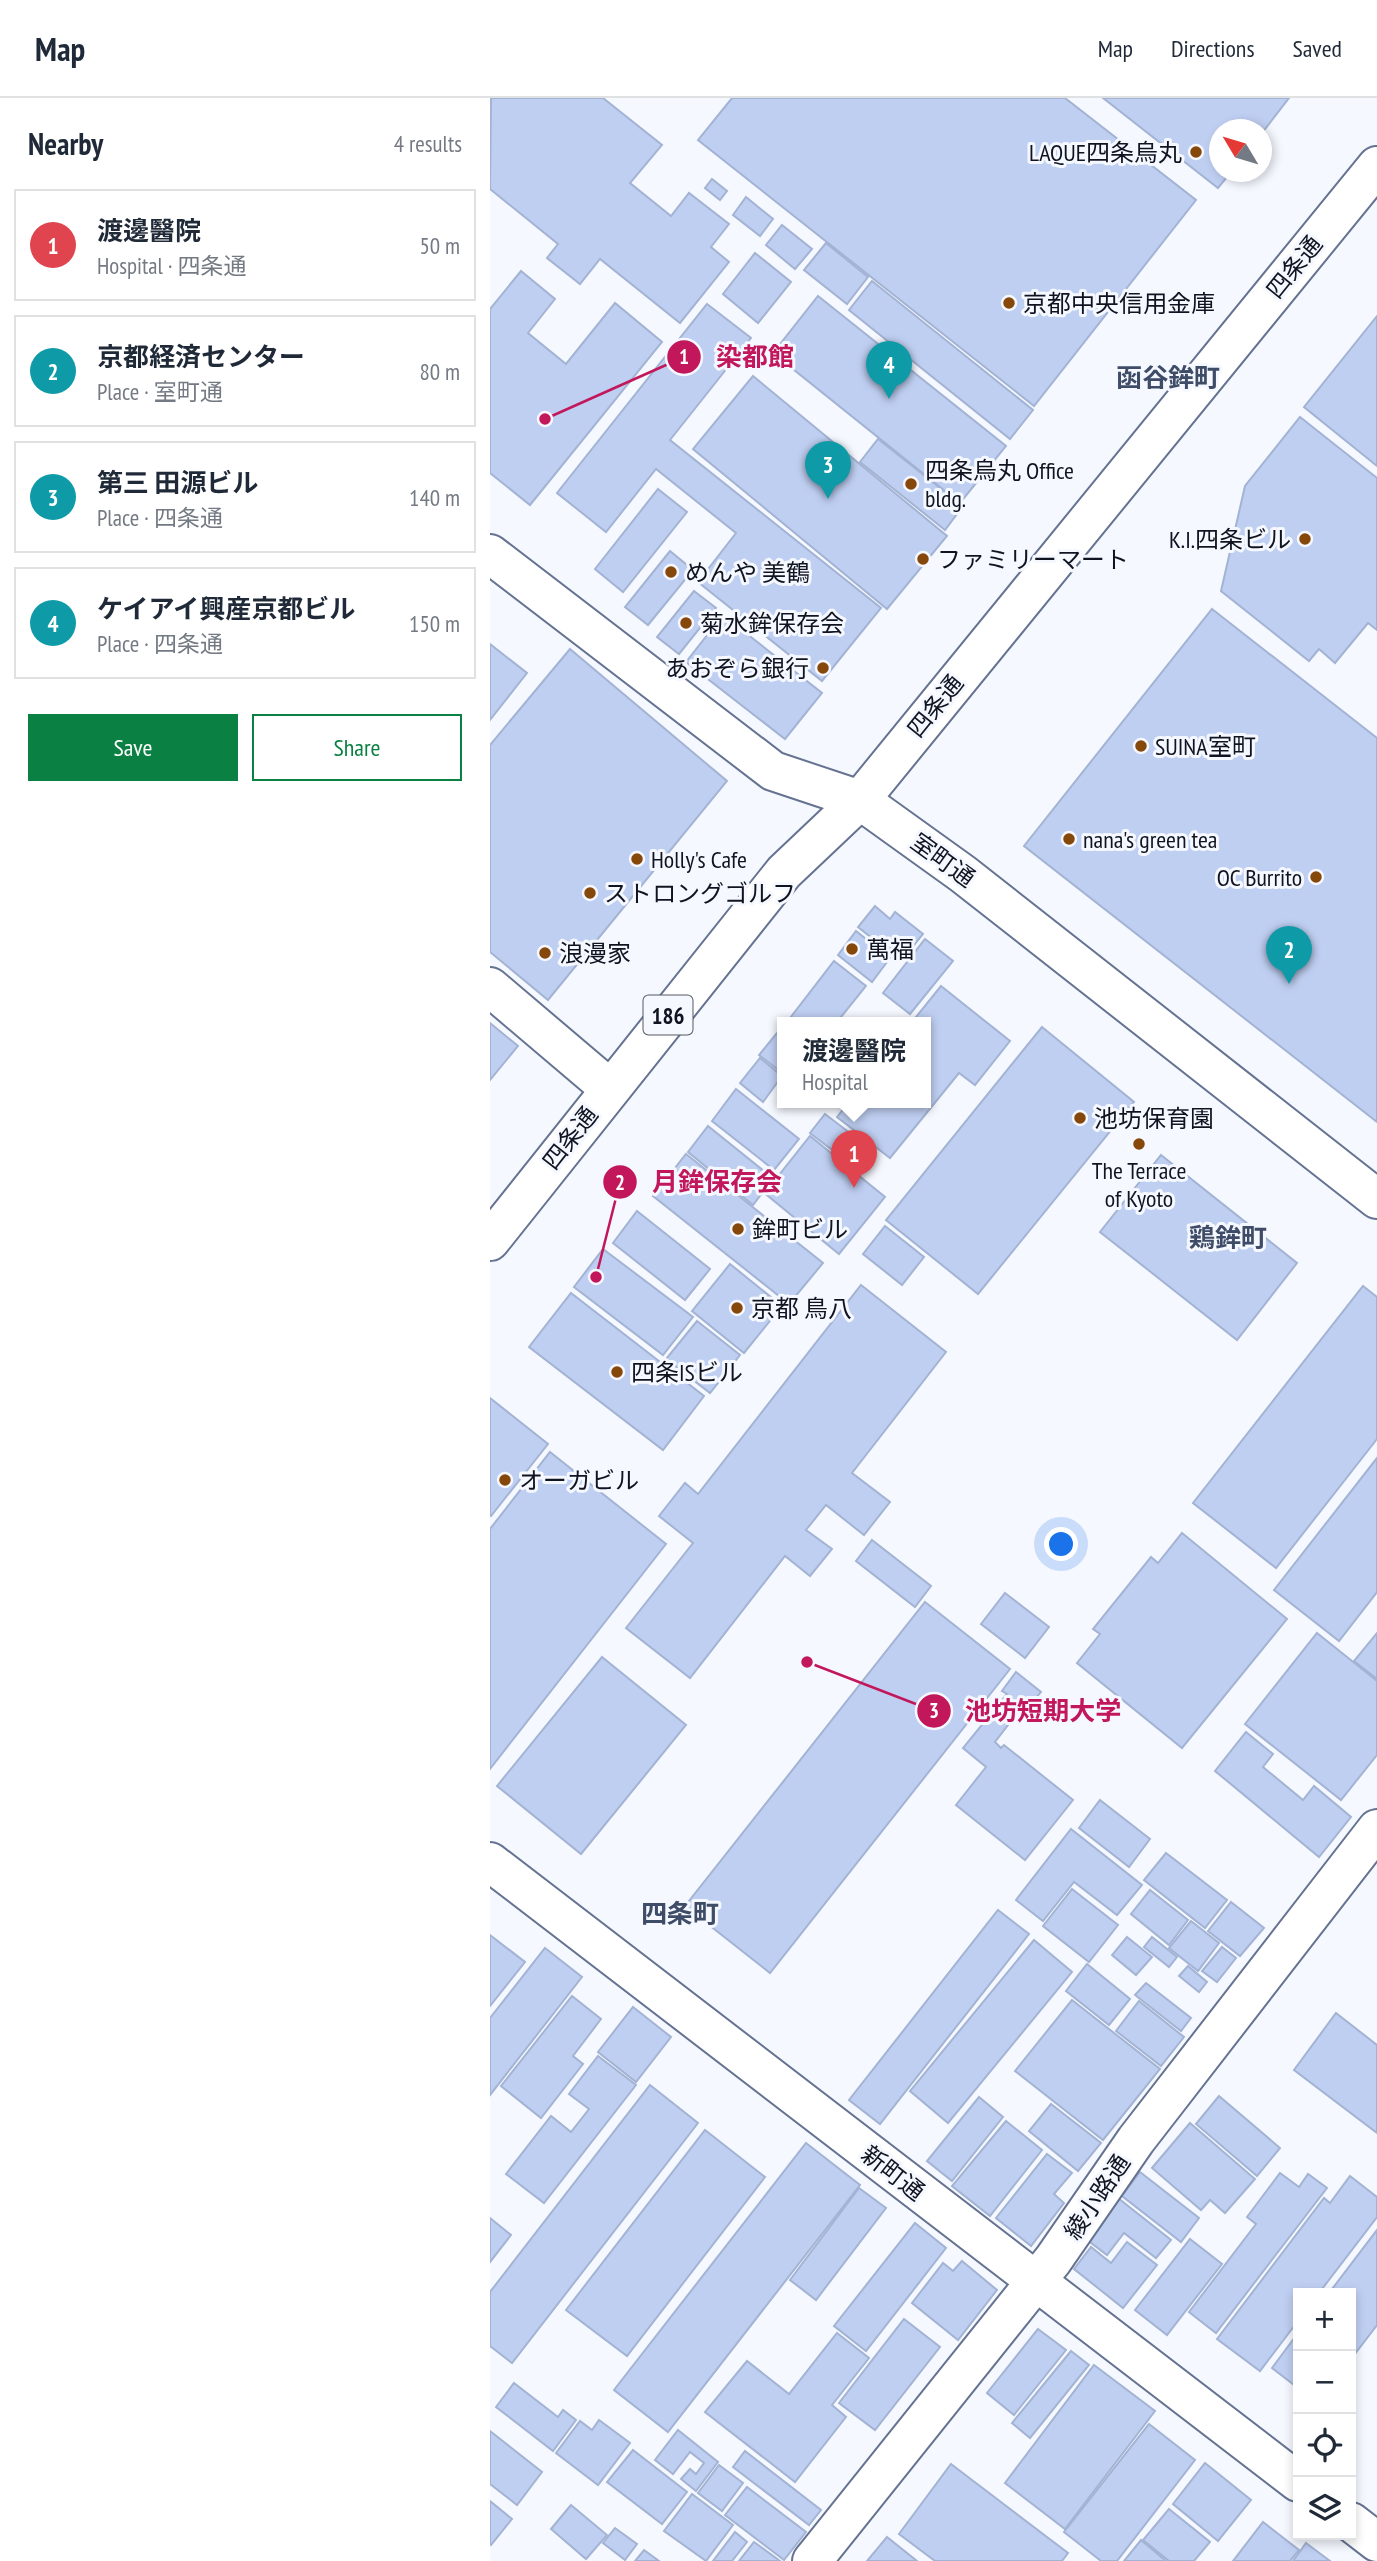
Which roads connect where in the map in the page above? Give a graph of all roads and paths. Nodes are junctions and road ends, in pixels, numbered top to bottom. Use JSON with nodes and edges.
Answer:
{"nodes":[{"id":1,"x":1377,"y":166,"type":"edge"},
{"id":2,"x":490,"y":554,"type":"edge"},
{"id":3,"x":859,"y":800,"type":"junction"},
{"id":4,"x":490,"y":987,"type":"edge"},
{"id":5,"x":609,"y":1088,"type":"junction"},
{"id":6,"x":1377,"y":1199,"type":"edge"},
{"id":7,"x":490,"y":1241,"type":"edge"},
{"id":8,"x":1377,"y":1829,"type":"edge"},
{"id":9,"x":490,"y":1861,"type":"edge"},
{"id":10,"x":1035,"y":2282,"type":"junction"},
{"id":11,"x":1293,"y":2478,"type":"edge"},
{"id":12,"x":1356,"y":2526,"type":"edge"},
{"id":13,"x":1377,"y":2542,"type":"edge"},
{"id":14,"x":812,"y":2561,"type":"edge"}],
"edges":[{"from":1,"to":3,"type":"street","name":"四条通","number":"186"},
{"from":2,"to":3,"type":"street","name":"室町通"},
{"from":3,"to":5,"type":"street","name":"四条通","number":"186"},
{"from":3,"to":6,"type":"street","name":"室町通"},
{"from":4,"to":5,"type":"street"},
{"from":5,"to":7,"type":"street","name":"四条通","number":"186"},
{"from":8,"to":10,"type":"street","name":"綾小路通"},
{"from":9,"to":10,"type":"street","name":"新町通"},
{"from":10,"to":11,"type":"street","name":"新町通"},
{"from":10,"to":14,"type":"street","name":"綾小路通"},
{"from":12,"to":13,"type":"street"}]}
